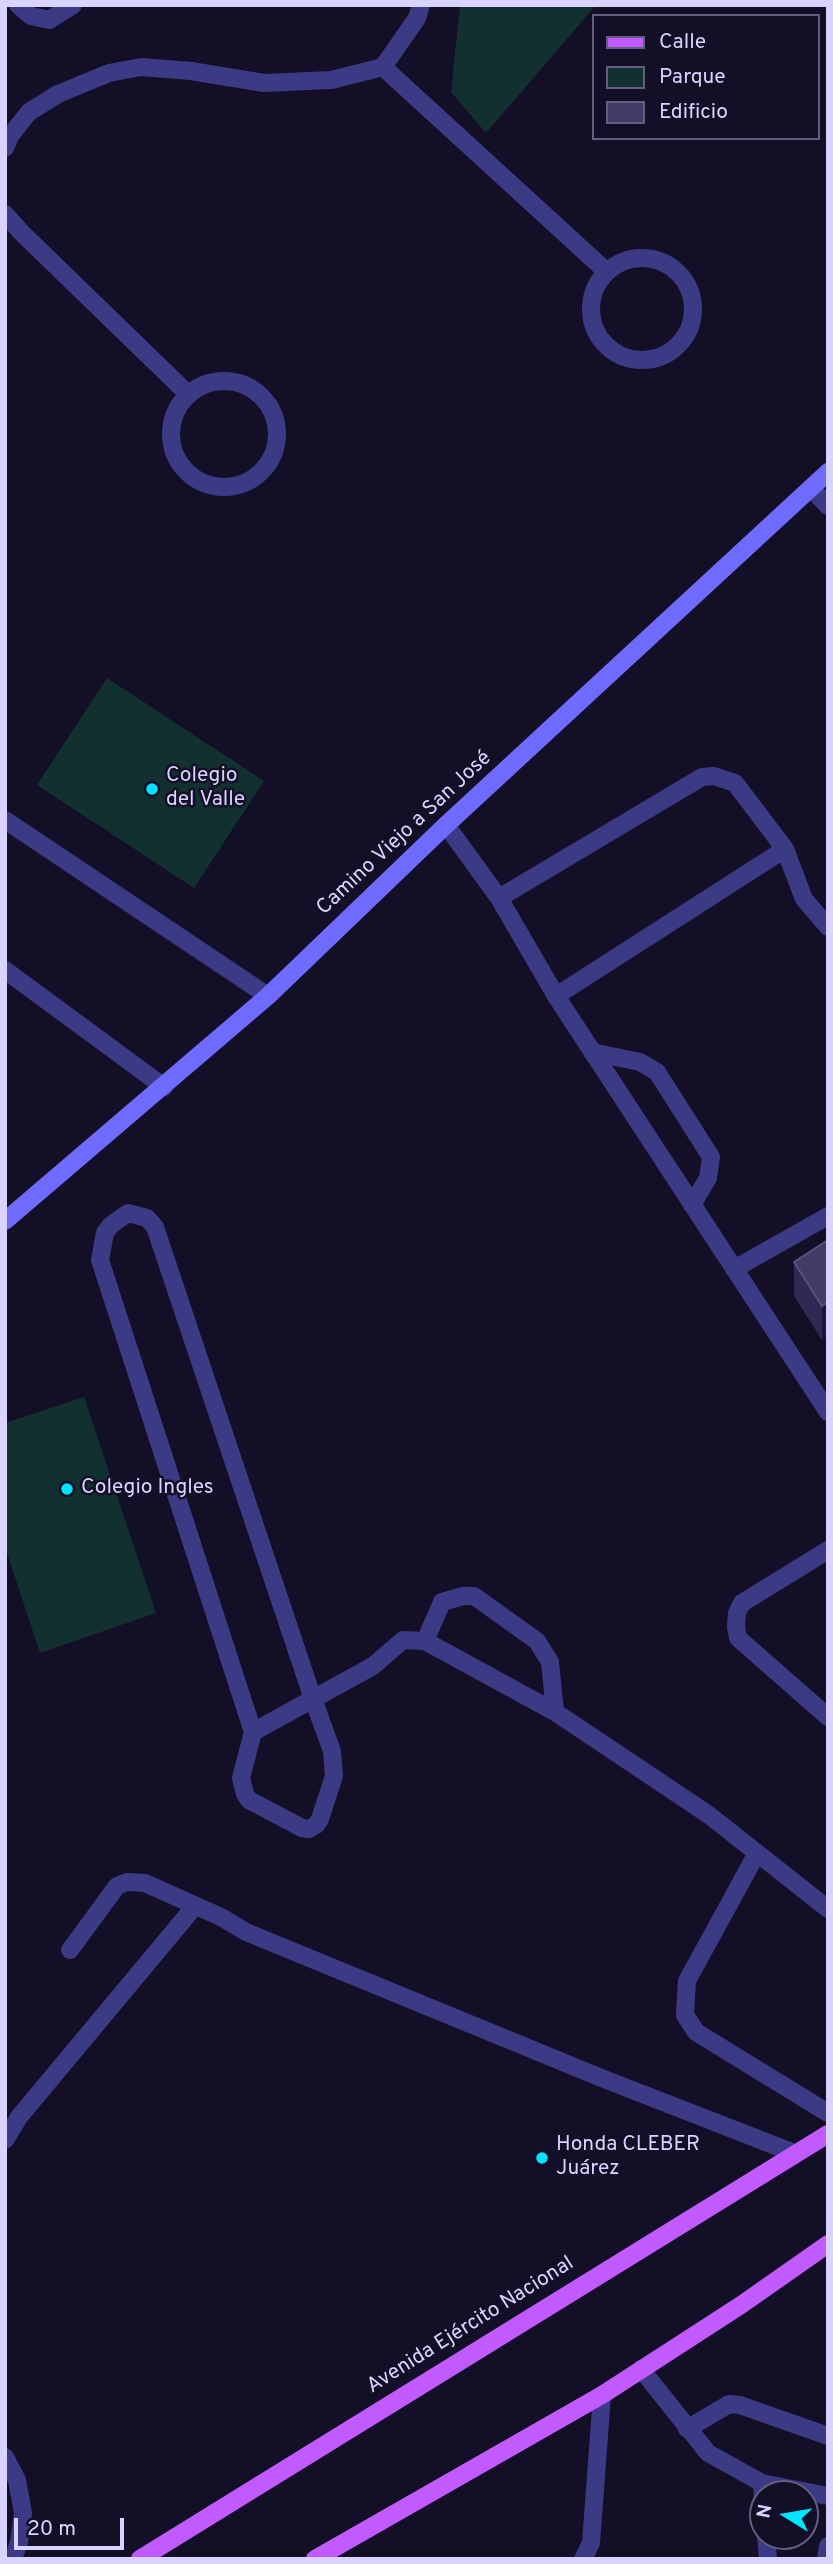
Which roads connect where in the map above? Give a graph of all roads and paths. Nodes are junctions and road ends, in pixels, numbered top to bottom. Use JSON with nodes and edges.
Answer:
{"nodes":[{"id":1,"x":18,"y":5,"type":"edge"},
{"id":2,"x":73,"y":5,"type":"edge"},
{"id":3,"x":421,"y":5,"type":"edge"},
{"id":4,"x":383,"y":67,"type":"junction"},
{"id":5,"x":5,"y":148,"type":"edge"},
{"id":6,"x":5,"y":214,"type":"edge"},
{"id":7,"x":607,"y":272,"type":"junction"},
{"id":8,"x":188,"y":395,"type":"junction"},
{"id":9,"x":828,"y":472,"type":"edge"},
{"id":10,"x":811,"y":488,"type":"junction"},
{"id":11,"x":828,"y":506,"type":"edge"},
{"id":12,"x":5,"y":820,"type":"edge"},
{"id":13,"x":446,"y":825,"type":"junction"},
{"id":14,"x":785,"y":849,"type":"junction"},
{"id":15,"x":499,"y":898,"type":"junction"},
{"id":16,"x":828,"y":926,"type":"edge"},
{"id":17,"x":5,"y":970,"type":"edge"},
{"id":18,"x":268,"y":996,"type":"junction"},
{"id":19,"x":556,"y":996,"type":"junction"},
{"id":20,"x":592,"y":1052,"type":"junction"},
{"id":21,"x":164,"y":1087,"type":"junction"},
{"id":22,"x":692,"y":1205,"type":"junction"},
{"id":23,"x":828,"y":1216,"type":"edge"},
{"id":24,"x":5,"y":1221,"type":"edge"},
{"id":25,"x":734,"y":1269,"type":"junction"},
{"id":26,"x":828,"y":1412,"type":"edge"},
{"id":27,"x":828,"y":1550,"type":"edge"},
{"id":28,"x":425,"y":1641,"type":"junction"},
{"id":29,"x":313,"y":1699,"type":"junction"},
{"id":30,"x":555,"y":1712,"type":"junction"},
{"id":31,"x":828,"y":1717,"type":"edge"},
{"id":32,"x":253,"y":1732,"type":"junction"},
{"id":33,"x":757,"y":1853,"type":"junction"},
{"id":34,"x":195,"y":1906,"type":"junction"},
{"id":35,"x":828,"y":1909,"type":"edge"},
{"id":36,"x":70,"y":1950,"type":"dead end"},
{"id":37,"x":828,"y":2113,"type":"edge"},
{"id":38,"x":828,"y":2134,"type":"edge"},
{"id":39,"x":5,"y":2140,"type":"edge"},
{"id":40,"x":794,"y":2153,"type":"junction"},
{"id":41,"x":828,"y":2244,"type":"edge"},
{"id":42,"x":641,"y":2369,"type":"junction"},
{"id":43,"x":602,"y":2395,"type":"junction"},
{"id":44,"x":687,"y":2428,"type":"junction"},
{"id":45,"x":828,"y":2436,"type":"edge"},
{"id":46,"x":5,"y":2457,"type":"edge"},
{"id":47,"x":749,"y":2482,"type":"edge"},
{"id":48,"x":828,"y":2546,"type":"edge"},
{"id":49,"x":13,"y":2559,"type":"edge"},
{"id":50,"x":140,"y":2559,"type":"edge"},
{"id":51,"x":316,"y":2559,"type":"edge"},
{"id":52,"x":583,"y":2559,"type":"edge"},
{"id":53,"x":826,"y":2559,"type":"edge"}],
"edges":[{"from":1,"to":2,"type":"street"},
{"from":3,"to":4,"type":"street"},
{"from":4,"to":5,"type":"street"},
{"from":4,"to":7,"type":"street"},
{"from":6,"to":8,"type":"street"},
{"from":7,"to":7,"type":"street"},
{"from":8,"to":8,"type":"street"},
{"from":9,"to":10,"type":"street","name":"Camino Viejo a San José"},
{"from":10,"to":11,"type":"street"},
{"from":10,"to":13,"type":"street","name":"Camino Viejo a San José"},
{"from":12,"to":18,"type":"street"},
{"from":13,"to":15,"type":"street"},
{"from":13,"to":18,"type":"street","name":"Camino Viejo a San José"},
{"from":14,"to":15,"type":"street"},
{"from":14,"to":16,"type":"street"},
{"from":14,"to":19,"type":"street"},
{"from":15,"to":19,"type":"street"},
{"from":17,"to":21,"type":"street"},
{"from":18,"to":21,"type":"street","name":"Camino Viejo a San José"},
{"from":19,"to":20,"type":"street"},
{"from":20,"to":22,"type":"street"},
{"from":20,"to":22,"type":"street"},
{"from":21,"to":24,"type":"street","name":"Camino Viejo a San José"},
{"from":22,"to":25,"type":"street"},
{"from":23,"to":25,"type":"street"},
{"from":25,"to":26,"type":"street"},
{"from":27,"to":31,"type":"street"},
{"from":28,"to":29,"type":"street"},
{"from":28,"to":30,"type":"street"},
{"from":28,"to":30,"type":"street"},
{"from":29,"to":32,"type":"street"},
{"from":29,"to":32,"type":"street"},
{"from":29,"to":32,"type":"street"},
{"from":30,"to":33,"type":"street"},
{"from":33,"to":35,"type":"street"},
{"from":33,"to":37,"type":"street"},
{"from":34,"to":36,"type":"street"},
{"from":34,"to":39,"type":"street"},
{"from":34,"to":40,"type":"street"},
{"from":38,"to":40,"type":"main road","name":"Avenida Ejército Nacional"},
{"from":40,"to":50,"type":"main road","name":"Avenida Ejército Nacional"},
{"from":41,"to":42,"type":"main road"},
{"from":42,"to":43,"type":"main road"},
{"from":42,"to":44,"type":"street"},
{"from":43,"to":51,"type":"main road"},
{"from":43,"to":52,"type":"street"},
{"from":44,"to":45,"type":"street"},
{"from":44,"to":47,"type":"street"},
{"from":46,"to":49,"type":"street"},
{"from":48,"to":53,"type":"street"}]}
